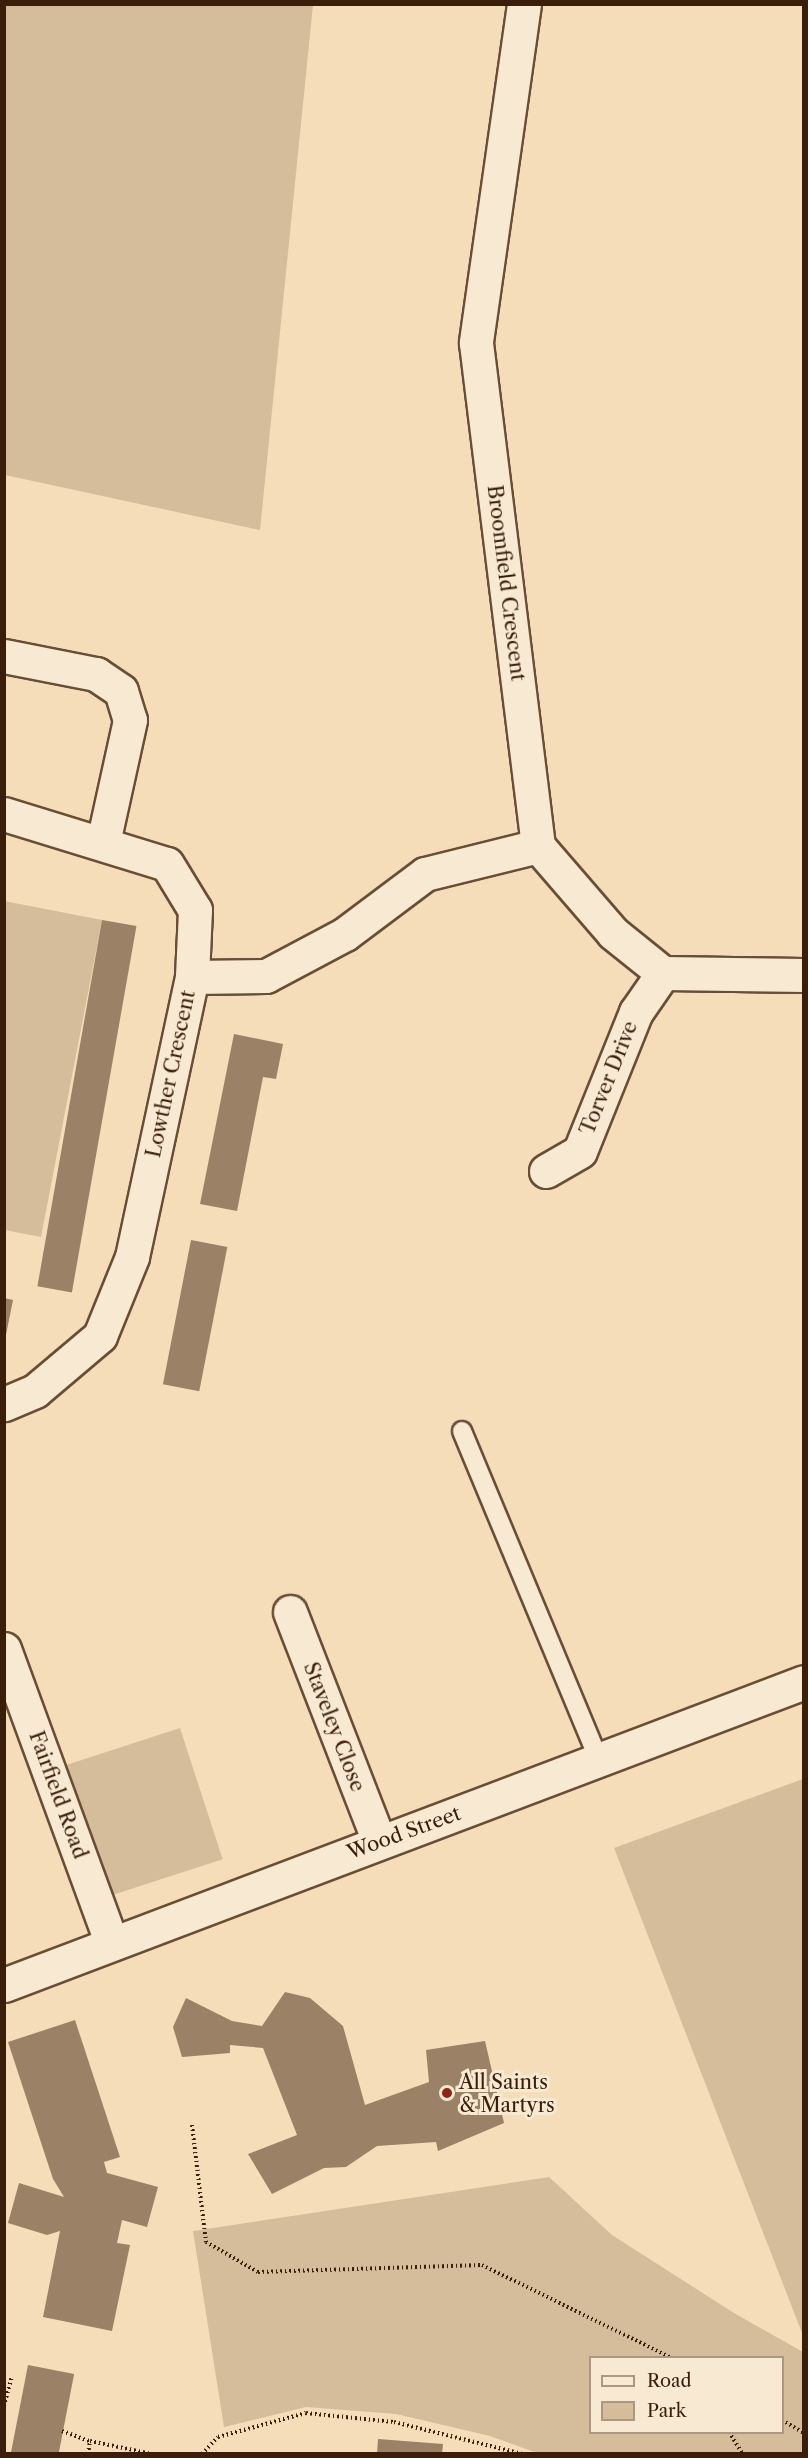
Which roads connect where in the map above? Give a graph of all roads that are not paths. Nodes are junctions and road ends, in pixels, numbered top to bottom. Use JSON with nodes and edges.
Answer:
{"nodes":[{"id":1,"x":524,"y":4,"type":"edge"},
{"id":2,"x":4,"y":656,"type":"edge"},
{"id":3,"x":4,"y":813,"type":"edge"},
{"id":4,"x":103,"y":843,"type":"junction"},
{"id":5,"x":538,"y":846,"type":"junction"},
{"id":6,"x":663,"y":973,"type":"junction"},
{"id":7,"x":804,"y":975,"type":"edge"},
{"id":8,"x":192,"y":977,"type":"junction"},
{"id":9,"x":546,"y":1171,"type":"dead end"},
{"id":10,"x":4,"y":1404,"type":"edge"},
{"id":11,"x":462,"y":1431,"type":"dead end"},
{"id":12,"x":290,"y":1612,"type":"dead end"},
{"id":13,"x":4,"y":1649,"type":"edge"},
{"id":14,"x":804,"y":1682,"type":"edge"},
{"id":15,"x":598,"y":1760,"type":"junction"},
{"id":16,"x":379,"y":1841,"type":"junction"},
{"id":17,"x":111,"y":1942,"type":"junction"},
{"id":18,"x":4,"y":1985,"type":"edge"}],
"edges":[{"from":1,"to":5,"type":"street","name":"Broomfield Crescent"},
{"from":2,"to":4,"type":"street"},
{"from":3,"to":4,"type":"street","name":"Lowther Crescent"},
{"from":4,"to":8,"type":"street","name":"Lowther Crescent"},
{"from":5,"to":6,"type":"street"},
{"from":5,"to":8,"type":"street"},
{"from":6,"to":7,"type":"street"},
{"from":6,"to":9,"type":"street","name":"Torver Drive"},
{"from":8,"to":10,"type":"street","name":"Lowther Crescent"},
{"from":11,"to":15,"type":"lane"},
{"from":12,"to":16,"type":"street","name":"Staveley Close"},
{"from":13,"to":17,"type":"street","name":"Fairfield Road"},
{"from":14,"to":15,"type":"street","name":"Wood Street"},
{"from":15,"to":16,"type":"street","name":"Wood Street"},
{"from":16,"to":17,"type":"street","name":"Wood Street"},
{"from":17,"to":18,"type":"street","name":"Wood Street"}]}
